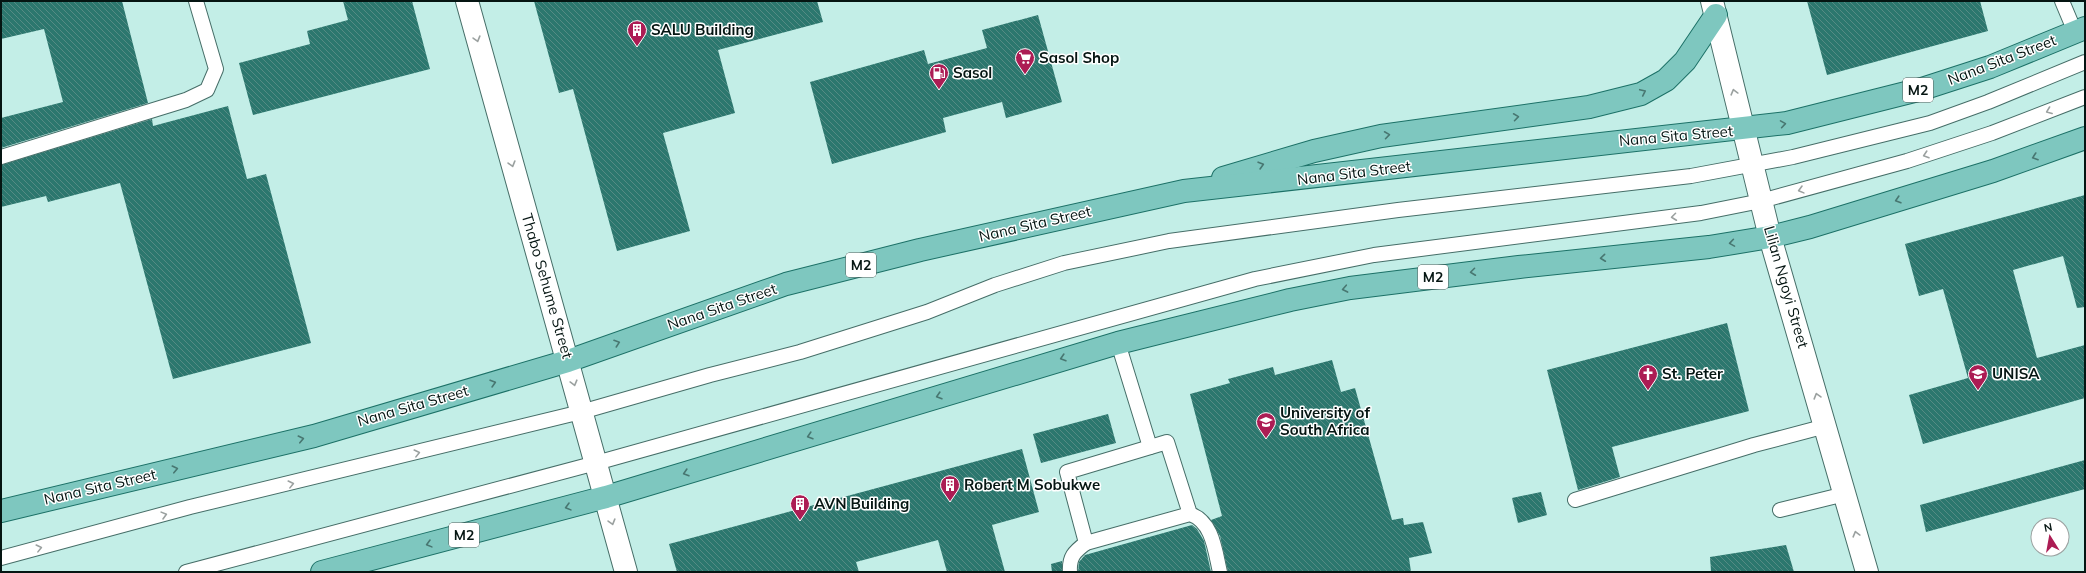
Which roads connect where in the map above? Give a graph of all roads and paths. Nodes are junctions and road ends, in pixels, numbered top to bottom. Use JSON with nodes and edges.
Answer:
{"nodes":[{"id":1,"x":196,"y":1,"type":"edge"},
{"id":2,"x":467,"y":1,"type":"edge"},
{"id":3,"x":2062,"y":1,"type":"edge"},
{"id":4,"x":1714,"y":8,"type":"edge"},
{"id":5,"x":2080,"y":30,"type":"edge"},
{"id":6,"x":2085,"y":62,"type":"edge"},
{"id":7,"x":2085,"y":97,"type":"edge"},
{"id":8,"x":1744,"y":130,"type":"junction"},
{"id":9,"x":2085,"y":138,"type":"edge"},
{"id":10,"x":1,"y":157,"type":"edge"},
{"id":11,"x":1751,"y":165,"type":"junction"},
{"id":12,"x":1184,"y":191,"type":"junction"},
{"id":13,"x":1761,"y":201,"type":"junction"},
{"id":14,"x":1770,"y":237,"type":"junction"},
{"id":15,"x":1118,"y":342,"type":"junction"},
{"id":16,"x":568,"y":361,"type":"junction"},
{"id":17,"x":581,"y":412,"type":"junction"},
{"id":18,"x":1826,"y":426,"type":"junction"},
{"id":19,"x":1150,"y":447,"type":"junction"},
{"id":20,"x":596,"y":463,"type":"junction"},
{"id":21,"x":1845,"y":494,"type":"junction"},
{"id":22,"x":606,"y":497,"type":"junction"},
{"id":23,"x":1575,"y":500,"type":"dead end"},
{"id":24,"x":1780,"y":510,"type":"dead end"},
{"id":25,"x":1,"y":511,"type":"edge"},
{"id":26,"x":1190,"y":514,"type":"junction"},
{"id":27,"x":1086,"y":543,"type":"junction"},
{"id":28,"x":1,"y":558,"type":"edge"},
{"id":29,"x":186,"y":572,"type":"edge"},
{"id":30,"x":322,"y":572,"type":"edge"},
{"id":31,"x":626,"y":572,"type":"edge"},
{"id":32,"x":1070,"y":572,"type":"edge"},
{"id":33,"x":1220,"y":572,"type":"edge"},
{"id":34,"x":1867,"y":572,"type":"edge"}],
"edges":[{"from":1,"to":10,"type":"lane"},
{"from":2,"to":16,"type":"main road","name":"Thabo Sehume Street","one_way":true},
{"from":3,"to":5,"type":"lane"},
{"from":8,"to":4,"type":"main road","name":"Lilian Ngoyi Street","one_way":true},
{"from":12,"to":4,"type":"main road","one_way":true},
{"from":8,"to":5,"type":"main road","name":"Nana Sita Street","number":"M2","one_way":true},
{"from":6,"to":11,"type":"lane"},
{"from":7,"to":13,"type":"lane","one_way":true},
{"from":8,"to":11,"type":"main road","name":"Lilian Ngoyi Street"},
{"from":8,"to":12,"type":"main road","name":"Nana Sita Street","number":"M2"},
{"from":9,"to":14,"type":"main road","number":"M2","one_way":true},
{"from":11,"to":13,"type":"main road","name":"Lilian Ngoyi Street"},
{"from":11,"to":17,"type":"lane"},
{"from":16,"to":12,"type":"main road","name":"Nana Sita Street","number":"M2","one_way":true},
{"from":13,"to":14,"type":"main road","name":"Lilian Ngoyi Street"},
{"from":13,"to":20,"type":"lane","one_way":true},
{"from":14,"to":15,"type":"main road","number":"M2","one_way":true},
{"from":18,"to":14,"type":"main road","name":"Lilian Ngoyi Street","one_way":true},
{"from":15,"to":19,"type":"lane"},
{"from":15,"to":22,"type":"main road","number":"M2","one_way":true},
{"from":16,"to":17,"type":"main road","name":"Thabo Sehume Street","one_way":true},
{"from":25,"to":16,"type":"main road","name":"Nana Sita Street","number":"M2","one_way":true},
{"from":17,"to":20,"type":"main road","name":"Thabo Sehume Street"},
{"from":28,"to":17,"type":"lane","one_way":true},
{"from":18,"to":21,"type":"main road","name":"Lilian Ngoyi Street"},
{"from":18,"to":23,"type":"lane"},
{"from":19,"to":26,"type":"lane"},
{"from":19,"to":27,"type":"lane"},
{"from":20,"to":22,"type":"main road","name":"Thabo Sehume Street"},
{"from":20,"to":29,"type":"lane"},
{"from":21,"to":24,"type":"lane"},
{"from":34,"to":21,"type":"main road","name":"Lilian Ngoyi Street","one_way":true},
{"from":22,"to":30,"type":"main road","number":"M2","one_way":true},
{"from":22,"to":31,"type":"main road","name":"Thabo Sehume Street","one_way":true},
{"from":26,"to":27,"type":"lane"},
{"from":26,"to":33,"type":"lane"},
{"from":27,"to":32,"type":"lane"}]}
